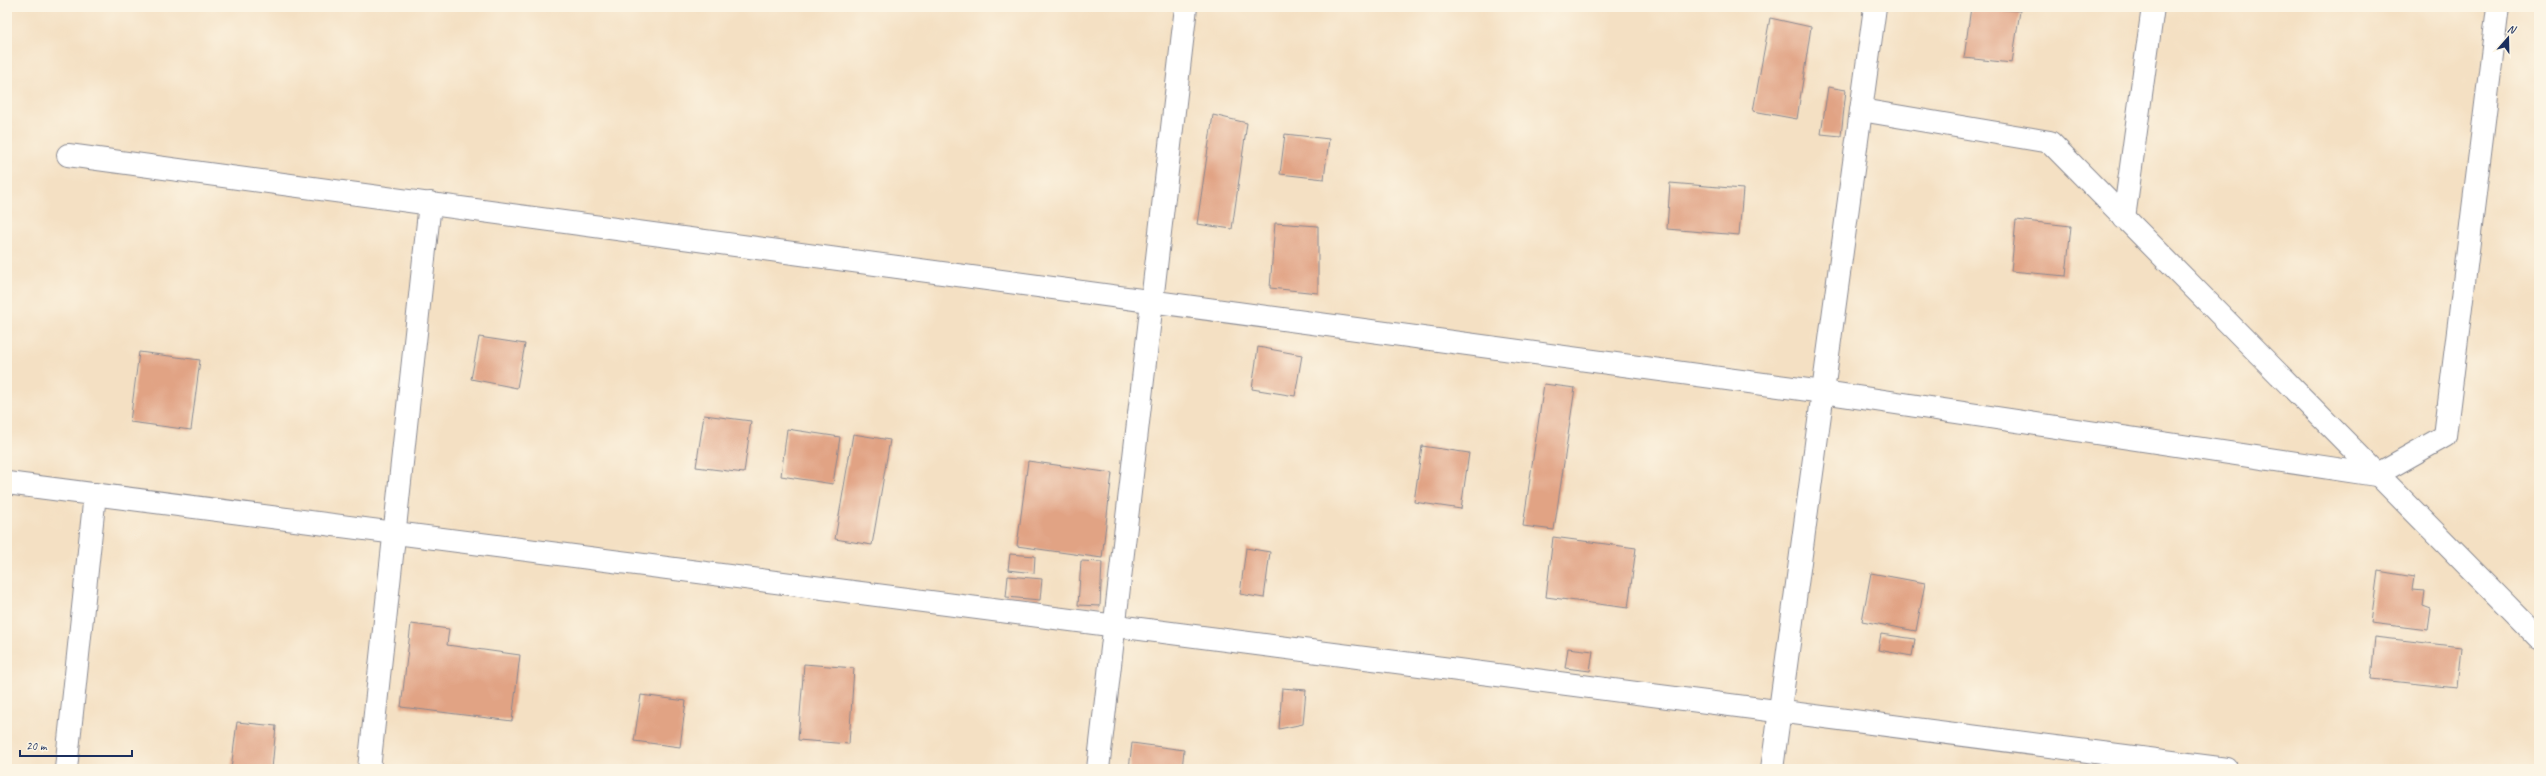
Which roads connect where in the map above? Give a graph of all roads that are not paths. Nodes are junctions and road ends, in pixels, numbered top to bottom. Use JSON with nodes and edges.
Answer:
{"nodes":[{"id":1,"x":1186,"y":7,"type":"edge"},
{"id":2,"x":1875,"y":7,"type":"edge"},
{"id":3,"x":2153,"y":7,"type":"edge"},
{"id":4,"x":2498,"y":7,"type":"edge"},
{"id":5,"x":1861,"y":110,"type":"junction"},
{"id":6,"x":68,"y":155,"type":"dead end"},
{"id":7,"x":430,"y":203,"type":"junction"},
{"id":8,"x":2124,"y":218,"type":"junction"},
{"id":9,"x":1152,"y":301,"type":"junction"},
{"id":10,"x":1823,"y":392,"type":"junction"},
{"id":11,"x":2376,"y":475,"type":"junction"},
{"id":12,"x":7,"y":483,"type":"edge"},
{"id":13,"x":95,"y":494,"type":"junction"},
{"id":14,"x":394,"y":533,"type":"junction"},
{"id":15,"x":1115,"y":625,"type":"junction"},
{"id":16,"x":2539,"y":638,"type":"edge"},
{"id":17,"x":1780,"y":712,"type":"junction"},
{"id":18,"x":66,"y":769,"type":"edge"},
{"id":19,"x":369,"y":769,"type":"edge"},
{"id":20,"x":1098,"y":769,"type":"edge"},
{"id":21,"x":1772,"y":769,"type":"edge"},
{"id":22,"x":2227,"y":769,"type":"edge"}],
"edges":[{"from":1,"to":9,"type":"street"},
{"from":2,"to":5,"type":"street"},
{"from":3,"to":8,"type":"street"},
{"from":4,"to":11,"type":"street"},
{"from":5,"to":8,"type":"street"},
{"from":5,"to":10,"type":"street"},
{"from":6,"to":7,"type":"street"},
{"from":7,"to":9,"type":"street"},
{"from":7,"to":14,"type":"street"},
{"from":8,"to":11,"type":"street"},
{"from":9,"to":10,"type":"street"},
{"from":9,"to":15,"type":"street"},
{"from":10,"to":11,"type":"street"},
{"from":10,"to":17,"type":"street"},
{"from":11,"to":16,"type":"street"},
{"from":12,"to":13,"type":"street"},
{"from":13,"to":14,"type":"street"},
{"from":13,"to":18,"type":"street"},
{"from":14,"to":15,"type":"street"},
{"from":14,"to":19,"type":"street"},
{"from":15,"to":17,"type":"street"},
{"from":15,"to":20,"type":"street"},
{"from":17,"to":21,"type":"street"},
{"from":17,"to":22,"type":"street"}]}
